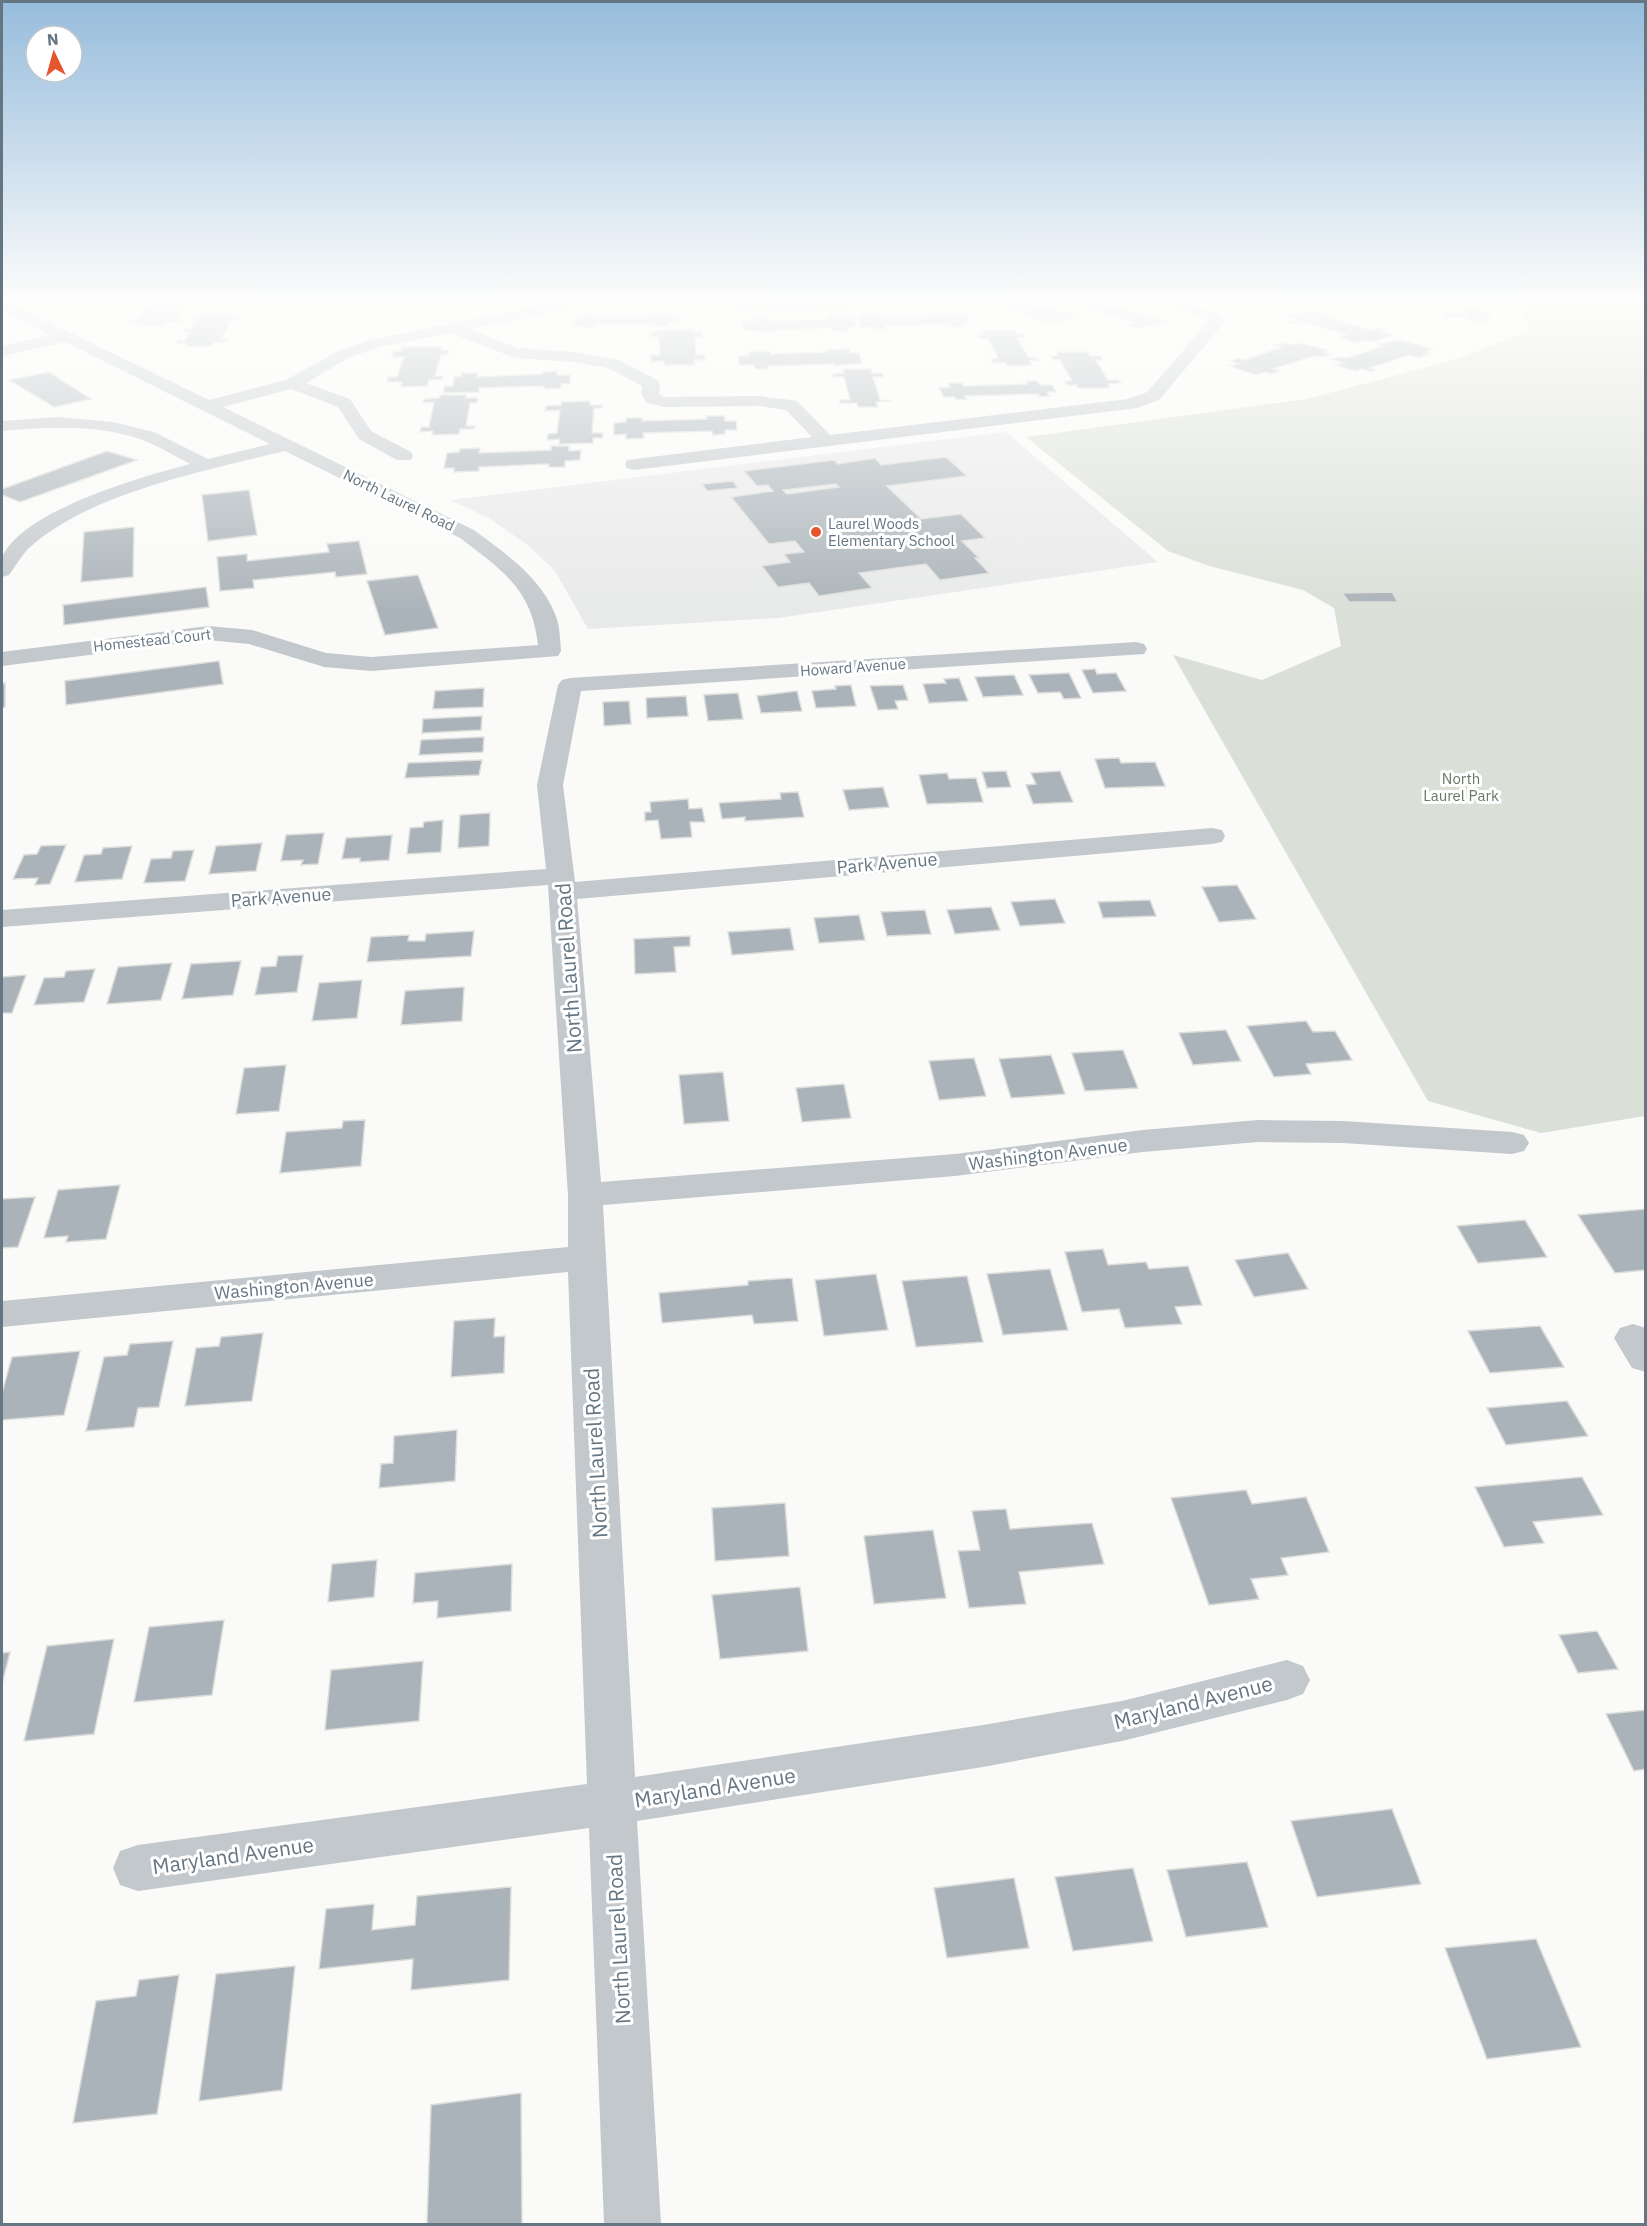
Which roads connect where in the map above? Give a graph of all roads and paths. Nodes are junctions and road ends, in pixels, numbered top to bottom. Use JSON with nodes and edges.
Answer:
{"nodes":[{"id":1,"x":210,"y":407,"type":"edge"},
{"id":2,"x":347,"y":407,"type":"edge"},
{"id":3,"x":793,"y":407,"type":"edge"},
{"id":4,"x":1107,"y":407,"type":"edge"},
{"id":5,"x":2,"y":426,"type":"edge"},
{"id":6,"x":826,"y":441,"type":"junction"},
{"id":7,"x":288,"y":445,"type":"junction"},
{"id":8,"x":404,"y":456,"type":"dead end"},
{"id":9,"x":634,"y":464,"type":"dead end"},
{"id":10,"x":206,"y":465,"type":"junction"},
{"id":11,"x":2,"y":572,"type":"edge"},
{"id":12,"x":1136,"y":649,"type":"dead end"},
{"id":13,"x":550,"y":651,"type":"joint"},
{"id":14,"x":2,"y":658,"type":"edge"},
{"id":15,"x":570,"y":685,"type":"joint"},
{"id":16,"x":1212,"y":836,"type":"dead end"},
{"id":17,"x":561,"y":884,"type":"junction"},
{"id":18,"x":2,"y":918,"type":"edge"},
{"id":19,"x":1512,"y":1143,"type":"dead end"},
{"id":20,"x":585,"y":1195,"type":"junction"},
{"id":21,"x":586,"y":1258,"type":"junction"},
{"id":22,"x":2,"y":1314,"type":"edge"},
{"id":23,"x":1287,"y":1680,"type":"dead end"},
{"id":24,"x":610,"y":1803,"type":"junction"},
{"id":25,"x":138,"y":1868,"type":"dead end"},
{"id":26,"x":632,"y":2224,"type":"edge"}],
"edges":[{"from":1,"to":7,"type":"street","name":"North Laurel Road"},
{"from":2,"to":8,"type":"street"},
{"from":3,"to":6,"type":"street"},
{"from":4,"to":6,"type":"street"},
{"from":5,"to":10,"type":"street"},
{"from":6,"to":9,"type":"street"},
{"from":7,"to":10,"type":"street"},
{"from":7,"to":13,"type":"street","name":"North Laurel Road"},
{"from":10,"to":11,"type":"street"},
{"from":12,"to":15,"type":"street","name":"Howard Avenue"},
{"from":13,"to":14,"type":"street","name":"Homestead Court"},
{"from":15,"to":17,"type":"street","name":"North Laurel Road"},
{"from":16,"to":17,"type":"street","name":"Park Avenue"},
{"from":17,"to":18,"type":"street","name":"Park Avenue"},
{"from":17,"to":20,"type":"street","name":"North Laurel Road"},
{"from":19,"to":20,"type":"street","name":"Washington Avenue"},
{"from":20,"to":21,"type":"street","name":"North Laurel Road"},
{"from":21,"to":22,"type":"street","name":"Washington Avenue"},
{"from":21,"to":24,"type":"street","name":"North Laurel Road"},
{"from":23,"to":24,"type":"street","name":"Maryland Avenue"},
{"from":24,"to":25,"type":"street","name":"Maryland Avenue"},
{"from":24,"to":26,"type":"street","name":"North Laurel Road"}]}
